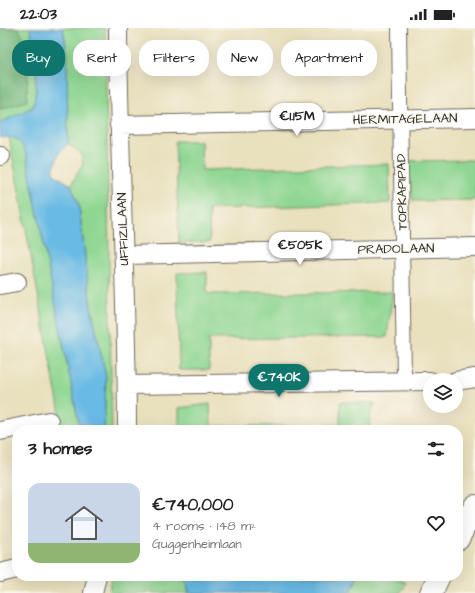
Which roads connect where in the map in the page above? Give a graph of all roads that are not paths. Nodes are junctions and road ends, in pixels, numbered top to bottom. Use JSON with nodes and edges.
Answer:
{"nodes":[{"id":1,"x":118,"y":28,"type":"edge"},
{"id":2,"x":399,"y":28,"type":"edge"},
{"id":3,"x":475,"y":118,"type":"edge"},
{"id":4,"x":401,"y":119,"type":"junction"},
{"id":5,"x":119,"y":125,"type":"junction"},
{"id":6,"x":475,"y":248,"type":"edge"},
{"id":7,"x":403,"y":249,"type":"junction"},
{"id":8,"x":124,"y":255,"type":"junction"},
{"id":9,"x":475,"y":378,"type":"edge"},
{"id":10,"x":404,"y":380,"type":"junction"},
{"id":11,"x":463,"y":380,"type":"edge"},
{"id":12,"x":423,"y":381,"type":"edge"},
{"id":13,"x":127,"y":385,"type":"junction"},
{"id":14,"x":48,"y":421,"type":"dead end"},
{"id":15,"x":27,"y":425,"type":"edge"},
{"id":16,"x":128,"y":425,"type":"edge"},
{"id":17,"x":12,"y":428,"type":"edge"},
{"id":18,"x":0,"y":430,"type":"edge"},
{"id":19,"x":475,"y":506,"type":"edge"},
{"id":20,"x":463,"y":529,"type":"edge"},
{"id":21,"x":12,"y":570,"type":"edge"},
{"id":22,"x":0,"y":573,"type":"edge"},
{"id":23,"x":96,"y":581,"type":"edge"},
{"id":24,"x":93,"y":593,"type":"edge"}],
"edges":[{"from":1,"to":5,"type":"street","name":"UFFIZILAAN"},
{"from":2,"to":4,"type":"street","name":"TOPKAPIPAD"},
{"from":3,"to":4,"type":"street","name":"HERMITAGELAAN"},
{"from":4,"to":5,"type":"street","name":"HERMITAGELAAN"},
{"from":4,"to":7,"type":"street","name":"TOPKAPIPAD"},
{"from":5,"to":8,"type":"street","name":"UFFIZILAAN"},
{"from":6,"to":7,"type":"street","name":"PRADOLAAN"},
{"from":7,"to":8,"type":"street","name":"PRADOLAAN"},
{"from":7,"to":10,"type":"street","name":"TOPKAPIPAD"},
{"from":8,"to":13,"type":"street","name":"UFFIZILAAN"},
{"from":9,"to":11,"type":"street"},
{"from":10,"to":12,"type":"street"},
{"from":10,"to":13,"type":"street"},
{"from":13,"to":16,"type":"street","name":"UFFIZILAAN"},
{"from":14,"to":15,"type":"street"},
{"from":17,"to":18,"type":"street"},
{"from":19,"to":20,"type":"main road"},
{"from":21,"to":22,"type":"street"},
{"from":23,"to":24,"type":"street"}]}
